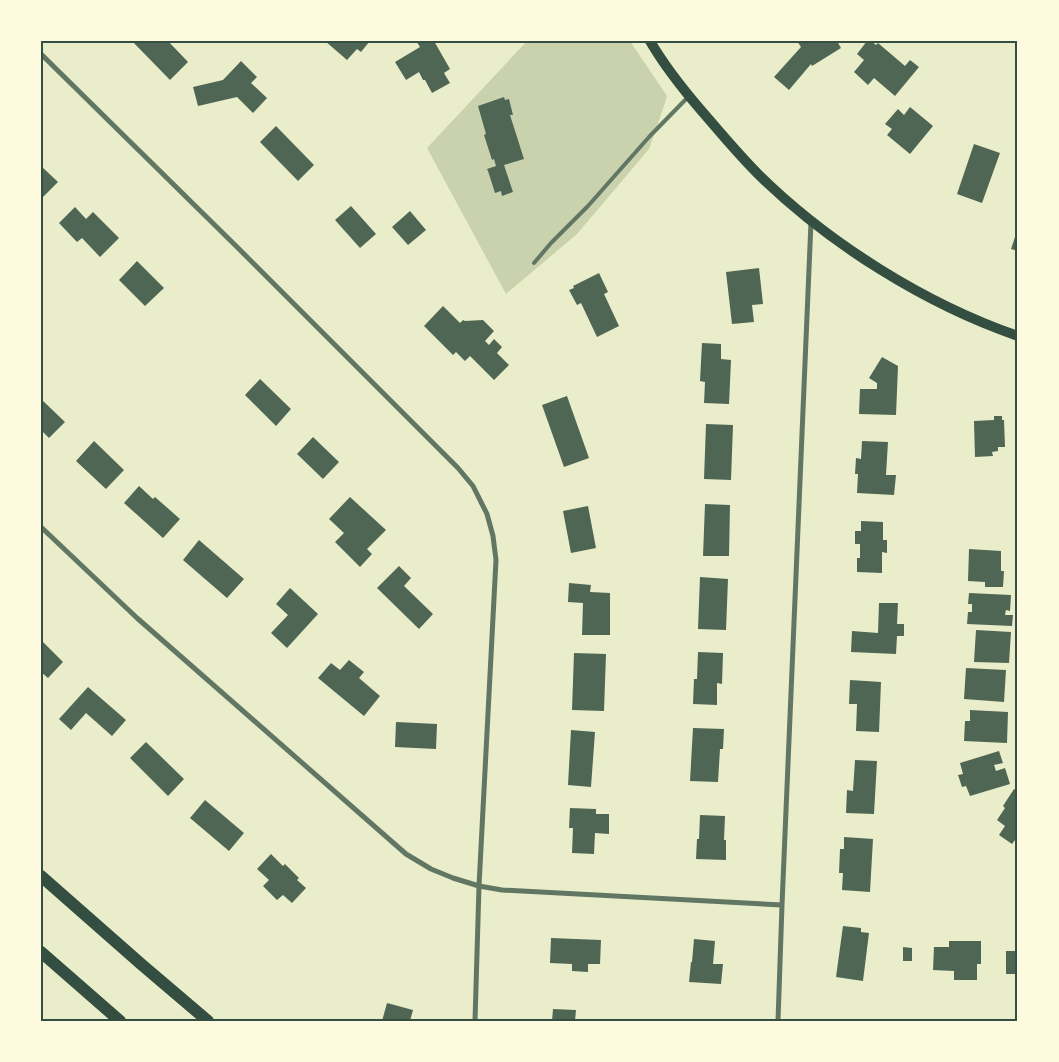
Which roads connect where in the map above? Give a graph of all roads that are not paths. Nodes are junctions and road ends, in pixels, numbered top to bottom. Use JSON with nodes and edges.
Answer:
{"nodes":[{"id":1,"x":650,"y":41,"type":"edge"},
{"id":2,"x":41,"y":54,"type":"edge"},
{"id":3,"x":689,"y":96,"type":"junction"},
{"id":4,"x":811,"y":220,"type":"junction"},
{"id":5,"x":534,"y":263,"type":"dead end"},
{"id":6,"x":1018,"y":336,"type":"edge"},
{"id":7,"x":41,"y":527,"type":"edge"},
{"id":8,"x":41,"y":876,"type":"edge"},
{"id":9,"x":479,"y":886,"type":"junction"},
{"id":10,"x":782,"y":905,"type":"junction"},
{"id":11,"x":41,"y":952,"type":"edge"},
{"id":12,"x":120,"y":1021,"type":"edge"},
{"id":13,"x":208,"y":1021,"type":"edge"},
{"id":14,"x":476,"y":1021,"type":"edge"},
{"id":15,"x":778,"y":1021,"type":"edge"}],
"edges":[{"from":1,"to":3,"type":"main road"},
{"from":2,"to":9,"type":"street"},
{"from":3,"to":4,"type":"main road"},
{"from":3,"to":5,"type":"lane"},
{"from":4,"to":6,"type":"main road"},
{"from":4,"to":10,"type":"street"},
{"from":7,"to":9,"type":"street"},
{"from":8,"to":13,"type":"main road"},
{"from":9,"to":10,"type":"street"},
{"from":9,"to":14,"type":"street"},
{"from":10,"to":15,"type":"street"},
{"from":11,"to":12,"type":"main road"}]}
